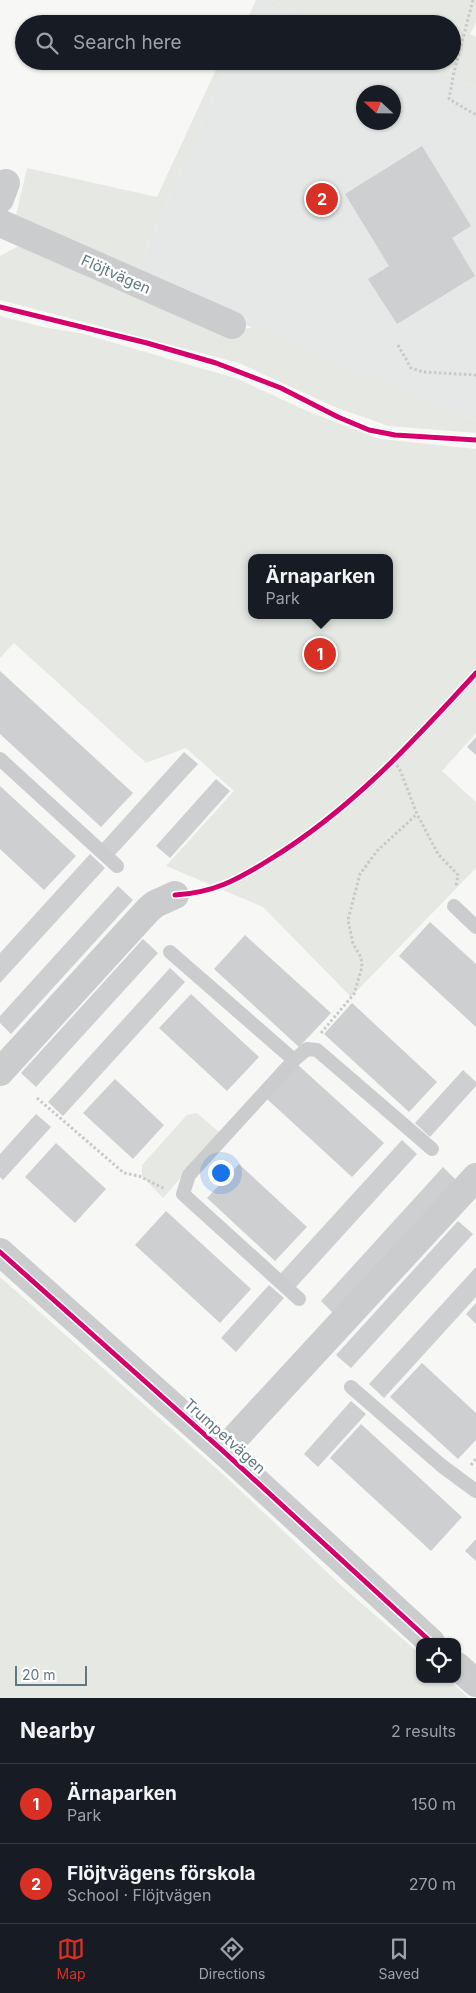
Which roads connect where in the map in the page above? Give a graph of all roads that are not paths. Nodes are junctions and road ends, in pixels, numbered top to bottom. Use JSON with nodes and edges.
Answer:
{"nodes":[{"id":1,"x":0,"y":224,"type":"edge"},
{"id":2,"x":232,"y":325,"type":"dead end"},
{"id":3,"x":0,"y":759,"type":"edge"},
{"id":4,"x":116,"y":866,"type":"dead end"},
{"id":5,"x":175,"y":895,"type":"dead end"},
{"id":6,"x":454,"y":906,"type":"road end"},
{"id":7,"x":476,"y":926,"type":"edge"},
{"id":8,"x":170,"y":952,"type":"dead end"},
{"id":9,"x":294,"y":1060,"type":"junction"},
{"id":10,"x":0,"y":1072,"type":"edge"},
{"id":11,"x":432,"y":1149,"type":"dead end"},
{"id":12,"x":476,"y":1177,"type":"edge"},
{"id":13,"x":0,"y":1252,"type":"edge"},
{"id":14,"x":299,"y":1300,"type":"dead end"},
{"id":15,"x":351,"y":1387,"type":"dead end"},
{"id":16,"x":223,"y":1452,"type":"junction"},
{"id":17,"x":476,"y":1491,"type":"edge"},
{"id":18,"x":427,"y":1638,"type":"edge"},
{"id":19,"x":461,"y":1670,"type":"edge"},
{"id":20,"x":476,"y":1683,"type":"edge"}],
"edges":[{"from":1,"to":2,"type":"street","name":"Flöjtvägen"},
{"from":3,"to":4,"type":"lane"},
{"from":5,"to":10,"type":"street"},
{"from":6,"to":7,"type":"lane"},
{"from":8,"to":9,"type":"lane"},
{"from":9,"to":11,"type":"lane"},
{"from":9,"to":14,"type":"lane"},
{"from":12,"to":16,"type":"street"},
{"from":13,"to":16,"type":"street","name":"Trumpetvägen"},
{"from":15,"to":17,"type":"lane"},
{"from":16,"to":18,"type":"street","name":"Trumpetvägen"},
{"from":19,"to":20,"type":"street"}]}
